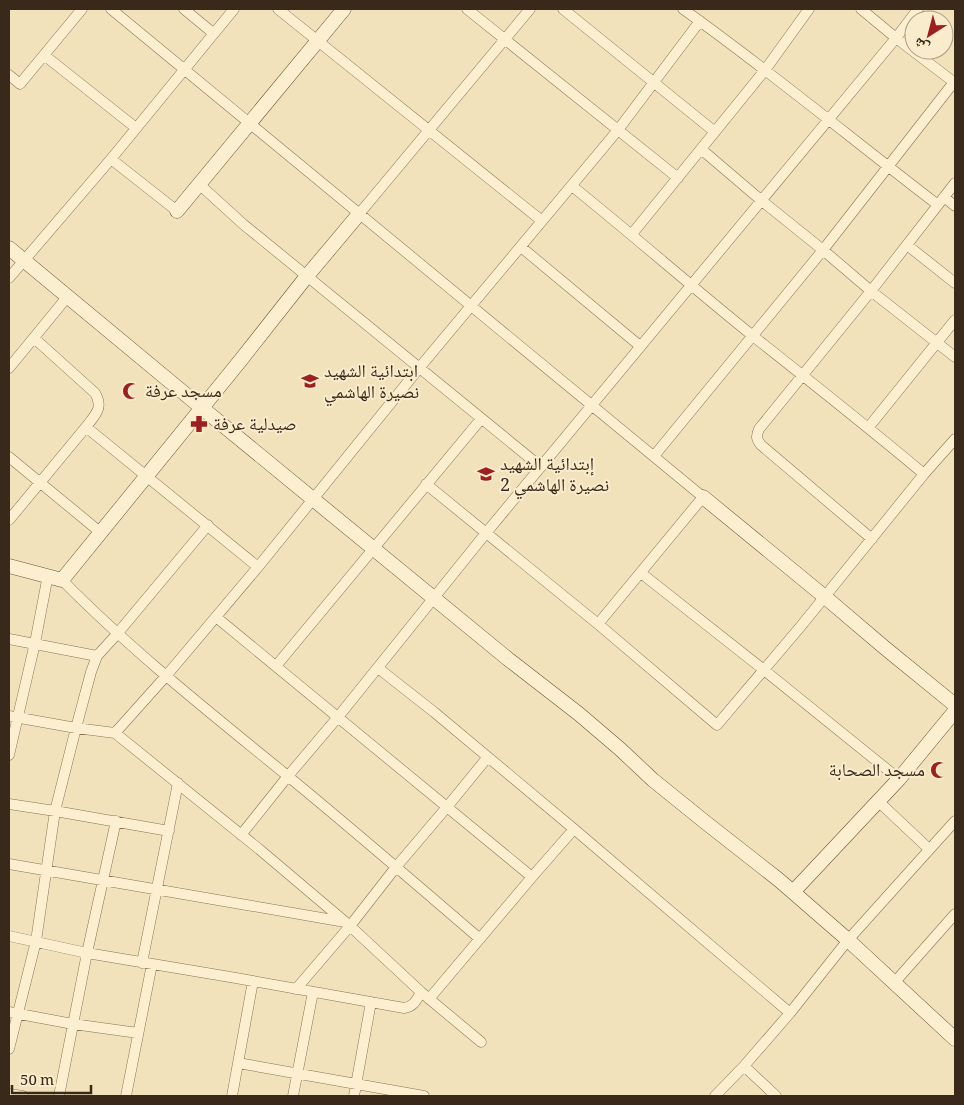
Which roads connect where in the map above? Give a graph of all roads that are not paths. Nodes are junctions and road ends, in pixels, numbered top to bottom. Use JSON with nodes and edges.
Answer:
{"nodes":[{"id":1,"x":82,"y":9,"type":"edge"},
{"id":2,"x":111,"y":9,"type":"edge"},
{"id":3,"x":184,"y":9,"type":"edge"},
{"id":4,"x":234,"y":9,"type":"edge"},
{"id":5,"x":278,"y":9,"type":"edge"},
{"id":6,"x":344,"y":9,"type":"edge"},
{"id":7,"x":467,"y":9,"type":"edge"},
{"id":8,"x":530,"y":9,"type":"edge"},
{"id":9,"x":563,"y":9,"type":"edge"},
{"id":10,"x":683,"y":9,"type":"edge"},
{"id":11,"x":809,"y":9,"type":"edge"},
{"id":12,"x":861,"y":9,"type":"edge"},
{"id":13,"x":918,"y":9,"type":"edge"},
{"id":14,"x":700,"y":21,"type":"junction"},
{"id":15,"x":213,"y":33,"type":"junction"},
{"id":16,"x":896,"y":38,"type":"junction"},
{"id":17,"x":505,"y":39,"type":"junction"},
{"id":18,"x":317,"y":40,"type":"junction"},
{"id":19,"x":44,"y":55,"type":"junction"},
{"id":20,"x":185,"y":70,"type":"junction"},
{"id":21,"x":766,"y":70,"type":"junction"},
{"id":22,"x":9,"y":75,"type":"edge"},
{"id":23,"x":654,"y":82,"type":"junction"},
{"id":24,"x":955,"y":83,"type":"edge"},
{"id":25,"x":828,"y":120,"type":"junction"},
{"id":26,"x":249,"y":123,"type":"junction"},
{"id":27,"x":136,"y":128,"type":"junction"},
{"id":28,"x":429,"y":130,"type":"junction"},
{"id":29,"x":618,"y":130,"type":"junction"},
{"id":30,"x":715,"y":132,"type":"junction"},
{"id":31,"x":702,"y":149,"type":"junction"},
{"id":32,"x":111,"y":159,"type":"junction"},
{"id":33,"x":888,"y":166,"type":"junction"},
{"id":34,"x":678,"y":178,"type":"junction"},
{"id":35,"x":955,"y":183,"type":"edge"},
{"id":36,"x":199,"y":184,"type":"junction"},
{"id":37,"x":572,"y":186,"type":"junction"},
{"id":38,"x":762,"y":201,"type":"junction"},
{"id":39,"x":941,"y":201,"type":"junction"},
{"id":40,"x":955,"y":206,"type":"edge"},
{"id":41,"x":177,"y":211,"type":"joint"},
{"id":42,"x":359,"y":214,"type":"junction"},
{"id":43,"x":542,"y":221,"type":"junction"},
{"id":44,"x":632,"y":234,"type":"junction"},
{"id":45,"x":907,"y":245,"type":"junction"},
{"id":46,"x":521,"y":247,"type":"junction"},
{"id":47,"x":9,"y":248,"type":"edge"},
{"id":48,"x":823,"y":250,"type":"junction"},
{"id":49,"x":24,"y":260,"type":"junction"},
{"id":50,"x":307,"y":276,"type":"junction"},
{"id":51,"x":9,"y":278,"type":"edge"},
{"id":52,"x":955,"y":283,"type":"edge"},
{"id":53,"x":692,"y":284,"type":"junction"},
{"id":54,"x":871,"y":291,"type":"junction"},
{"id":55,"x":68,"y":296,"type":"junction"},
{"id":56,"x":472,"y":306,"type":"junction"},
{"id":57,"x":955,"y":320,"type":"edge"},
{"id":58,"x":753,"y":335,"type":"junction"},
{"id":59,"x":34,"y":338,"type":"junction"},
{"id":60,"x":937,"y":343,"type":"junction"},
{"id":61,"x":640,"y":346,"type":"junction"},
{"id":62,"x":955,"y":357,"type":"edge"},
{"id":63,"x":420,"y":367,"type":"junction"},
{"id":64,"x":9,"y":368,"type":"edge"},
{"id":65,"x":803,"y":374,"type":"junction"},
{"id":66,"x":591,"y":405,"type":"junction"},
{"id":67,"x":202,"y":408,"type":"junction"},
{"id":68,"x":481,"y":418,"type":"junction"},
{"id":69,"x":86,"y":427,"type":"junction"},
{"id":70,"x":868,"y":428,"type":"junction"},
{"id":71,"x":955,"y":438,"type":"edge"},
{"id":72,"x":654,"y":456,"type":"junction"},
{"id":73,"x":9,"y":458,"type":"edge"},
{"id":74,"x":541,"y":467,"type":"junction"},
{"id":75,"x":924,"y":474,"type":"junction"},
{"id":76,"x":146,"y":475,"type":"junction"},
{"id":77,"x":40,"y":483,"type":"junction"},
{"id":78,"x":426,"y":484,"type":"junction"},
{"id":79,"x":703,"y":497,"type":"junction"},
{"id":80,"x":313,"y":499,"type":"junction"},
{"id":81,"x":9,"y":520,"type":"edge"},
{"id":82,"x":208,"y":525,"type":"junction"},
{"id":83,"x":100,"y":532,"type":"junction"},
{"id":84,"x":486,"y":533,"type":"junction"},
{"id":85,"x":872,"y":539,"type":"junction"},
{"id":86,"x":374,"y":549,"type":"junction"},
{"id":87,"x":9,"y":566,"type":"edge"},
{"id":88,"x":258,"y":567,"type":"junction"},
{"id":89,"x":641,"y":573,"type":"junction"},
{"id":90,"x":48,"y":575,"type":"junction"},
{"id":91,"x":62,"y":580,"type":"junction"},
{"id":92,"x":825,"y":596,"type":"junction"},
{"id":93,"x":434,"y":598,"type":"junction"},
{"id":94,"x":216,"y":616,"type":"junction"},
{"id":95,"x":598,"y":624,"type":"junction"},
{"id":96,"x":118,"y":634,"type":"junction"},
{"id":97,"x":9,"y":639,"type":"edge"},
{"id":98,"x":35,"y":644,"type":"junction"},
{"id":99,"x":97,"y":656,"type":"junction"},
{"id":100,"x":276,"y":666,"type":"junction"},
{"id":101,"x":378,"y":668,"type":"junction"},
{"id":102,"x":764,"y":670,"type":"junction"},
{"id":103,"x":166,"y":676,"type":"junction"},
{"id":104,"x":955,"y":705,"type":"edge"},
{"id":105,"x":955,"y":711,"type":"edge"},
{"id":106,"x":13,"y":717,"type":"edge"},
{"id":107,"x":338,"y":717,"type":"junction"},
{"id":108,"x":76,"y":728,"type":"junction"},
{"id":109,"x":115,"y":733,"type":"junction"},
{"id":110,"x":9,"y":755,"type":"edge"},
{"id":111,"x":487,"y":758,"type":"junction"},
{"id":112,"x":288,"y":776,"type":"junction"},
{"id":113,"x":899,"y":779,"type":"junction"},
{"id":114,"x":178,"y":783,"type":"junction"},
{"id":115,"x":878,"y":801,"type":"junction"},
{"id":116,"x":9,"y":804,"type":"edge"},
{"id":117,"x":447,"y":807,"type":"junction"},
{"id":118,"x":56,"y":810,"type":"junction"},
{"id":119,"x":116,"y":821,"type":"junction"},
{"id":120,"x":955,"y":821,"type":"edge"},
{"id":121,"x":574,"y":829,"type":"junction"},
{"id":122,"x":169,"y":831,"type":"junction"},
{"id":123,"x":241,"y":835,"type":"junction"},
{"id":124,"x":930,"y":849,"type":"junction"},
{"id":125,"x":9,"y":864,"type":"edge"},
{"id":126,"x":396,"y":867,"type":"junction"},
{"id":127,"x":46,"y":870,"type":"junction"},
{"id":128,"x":532,"y":877,"type":"junction"},
{"id":129,"x":103,"y":880,"type":"junction"},
{"id":130,"x":157,"y":890,"type":"junction"},
{"id":131,"x":793,"y":892,"type":"junction"},
{"id":132,"x":955,"y":914,"type":"edge"},
{"id":133,"x":348,"y":924,"type":"junction"},
{"id":134,"x":9,"y":936,"type":"edge"},
{"id":135,"x":480,"y":939,"type":"junction"},
{"id":136,"x":848,"y":940,"type":"junction"},
{"id":137,"x":36,"y":941,"type":"junction"},
{"id":138,"x":87,"y":953,"type":"junction"},
{"id":139,"x":147,"y":963,"type":"junction"},
{"id":140,"x":253,"y":981,"type":"junction"},
{"id":141,"x":894,"y":983,"type":"junction"},
{"id":142,"x":296,"y":989,"type":"junction"},
{"id":143,"x":313,"y":992,"type":"junction"},
{"id":144,"x":425,"y":995,"type":"junction"},
{"id":145,"x":371,"y":1002,"type":"junction"},
{"id":146,"x":13,"y":1013,"type":"edge"},
{"id":147,"x":790,"y":1013,"type":"junction"},
{"id":148,"x":73,"y":1024,"type":"junction"},
{"id":149,"x":138,"y":1033,"type":"junction"},
{"id":150,"x":955,"y":1039,"type":"edge"},
{"id":151,"x":481,"y":1042,"type":"dead end"},
{"id":152,"x":9,"y":1049,"type":"edge"},
{"id":153,"x":238,"y":1063,"type":"junction"},
{"id":154,"x":744,"y":1066,"type":"junction"},
{"id":155,"x":297,"y":1074,"type":"junction"},
{"id":156,"x":356,"y":1084,"type":"junction"},
{"id":157,"x":9,"y":1094,"type":"edge"},
{"id":158,"x":23,"y":1096,"type":"edge"},
{"id":159,"x":59,"y":1096,"type":"edge"},
{"id":160,"x":126,"y":1096,"type":"edge"},
{"id":161,"x":232,"y":1096,"type":"edge"},
{"id":162,"x":293,"y":1096,"type":"edge"},
{"id":163,"x":354,"y":1096,"type":"edge"},
{"id":164,"x":418,"y":1096,"type":"edge"},
{"id":165,"x":715,"y":1096,"type":"edge"},
{"id":166,"x":776,"y":1096,"type":"edge"}],
"edges":[{"from":1,"to":19,"type":"street"},
{"from":2,"to":20,"type":"street"},
{"from":3,"to":15,"type":"street"},
{"from":4,"to":15,"type":"street"},
{"from":5,"to":18,"type":"street"},
{"from":6,"to":18,"type":"street"},
{"from":7,"to":17,"type":"street"},
{"from":8,"to":17,"type":"street"},
{"from":9,"to":23,"type":"street"},
{"from":10,"to":14,"type":"street"},
{"from":11,"to":21,"type":"street"},
{"from":12,"to":16,"type":"street"},
{"from":13,"to":16,"type":"street"},
{"from":14,"to":21,"type":"street"},
{"from":14,"to":23,"type":"street"},
{"from":15,"to":20,"type":"street"},
{"from":16,"to":24,"type":"street"},
{"from":16,"to":25,"type":"street"},
{"from":17,"to":28,"type":"street"},
{"from":17,"to":29,"type":"street"},
{"from":18,"to":26,"type":"street"},
{"from":18,"to":28,"type":"street"},
{"from":19,"to":22,"type":"street"},
{"from":19,"to":27,"type":"street"},
{"from":20,"to":26,"type":"street"},
{"from":20,"to":27,"type":"street"},
{"from":21,"to":25,"type":"street"},
{"from":21,"to":30,"type":"street"},
{"from":23,"to":29,"type":"street"},
{"from":23,"to":30,"type":"street"},
{"from":24,"to":33,"type":"street"},
{"from":25,"to":33,"type":"street"},
{"from":25,"to":38,"type":"street"},
{"from":26,"to":36,"type":"street"},
{"from":26,"to":42,"type":"street"},
{"from":27,"to":32,"type":"street"},
{"from":28,"to":42,"type":"street"},
{"from":28,"to":43,"type":"street"},
{"from":29,"to":34,"type":"street"},
{"from":29,"to":37,"type":"street"},
{"from":30,"to":31,"type":"street"},
{"from":31,"to":34,"type":"street"},
{"from":31,"to":38,"type":"street"},
{"from":32,"to":41,"type":"street"},
{"from":32,"to":49,"type":"street"},
{"from":33,"to":39,"type":"street"},
{"from":33,"to":48,"type":"street"},
{"from":34,"to":44,"type":"street"},
{"from":35,"to":39,"type":"street"},
{"from":36,"to":41,"type":"street"},
{"from":36,"to":50,"type":"street"},
{"from":37,"to":43,"type":"street"},
{"from":37,"to":44,"type":"street"},
{"from":38,"to":48,"type":"street"},
{"from":38,"to":53,"type":"street"},
{"from":39,"to":40,"type":"street"},
{"from":39,"to":45,"type":"street"},
{"from":42,"to":50,"type":"street"},
{"from":42,"to":56,"type":"street"},
{"from":43,"to":46,"type":"street"},
{"from":44,"to":53,"type":"street"},
{"from":45,"to":52,"type":"street"},
{"from":45,"to":54,"type":"street"},
{"from":46,"to":56,"type":"street"},
{"from":46,"to":61,"type":"street"},
{"from":47,"to":49,"type":"street"},
{"from":48,"to":54,"type":"street"},
{"from":48,"to":58,"type":"street"},
{"from":49,"to":51,"type":"street"},
{"from":49,"to":55,"type":"street"},
{"from":50,"to":63,"type":"street"},
{"from":50,"to":67,"type":"street"},
{"from":53,"to":58,"type":"street"},
{"from":53,"to":61,"type":"street"},
{"from":54,"to":60,"type":"street"},
{"from":54,"to":65,"type":"street"},
{"from":55,"to":59,"type":"street"},
{"from":55,"to":67,"type":"street"},
{"from":56,"to":63,"type":"street"},
{"from":56,"to":66,"type":"street"},
{"from":57,"to":60,"type":"street"},
{"from":58,"to":65,"type":"street"},
{"from":58,"to":72,"type":"street"},
{"from":59,"to":64,"type":"street"},
{"from":59,"to":69,"type":"street"},
{"from":60,"to":62,"type":"street"},
{"from":60,"to":70,"type":"street"},
{"from":61,"to":66,"type":"street"},
{"from":63,"to":68,"type":"street"},
{"from":63,"to":80,"type":"street"},
{"from":65,"to":70,"type":"street"},
{"from":65,"to":85,"type":"street"},
{"from":66,"to":72,"type":"street"},
{"from":66,"to":74,"type":"street"},
{"from":67,"to":76,"type":"street"},
{"from":67,"to":80,"type":"street"},
{"from":68,"to":74,"type":"street"},
{"from":68,"to":78,"type":"street"},
{"from":69,"to":76,"type":"street"},
{"from":69,"to":77,"type":"street"},
{"from":70,"to":75,"type":"street"},
{"from":71,"to":75,"type":"street"},
{"from":72,"to":79,"type":"street"},
{"from":73,"to":77,"type":"street"},
{"from":74,"to":84,"type":"street"},
{"from":75,"to":85,"type":"street"},
{"from":76,"to":82,"type":"street"},
{"from":76,"to":83,"type":"street"},
{"from":77,"to":81,"type":"street"},
{"from":77,"to":83,"type":"street"},
{"from":78,"to":84,"type":"street"},
{"from":78,"to":86,"type":"street"},
{"from":79,"to":89,"type":"street"},
{"from":79,"to":92,"type":"street"},
{"from":80,"to":86,"type":"street"},
{"from":80,"to":88,"type":"street"},
{"from":82,"to":88,"type":"street"},
{"from":82,"to":96,"type":"street"},
{"from":83,"to":91,"type":"street"},
{"from":84,"to":93,"type":"street"},
{"from":84,"to":95,"type":"street"},
{"from":85,"to":92,"type":"street"},
{"from":86,"to":93,"type":"street"},
{"from":86,"to":100,"type":"street"},
{"from":87,"to":90,"type":"street"},
{"from":88,"to":94,"type":"street"},
{"from":89,"to":95,"type":"street"},
{"from":89,"to":102,"type":"street"},
{"from":90,"to":91,"type":"street"},
{"from":90,"to":98,"type":"street"},
{"from":91,"to":96,"type":"street"},
{"from":92,"to":102,"type":"street"},
{"from":92,"to":104,"type":"street"},
{"from":93,"to":101,"type":"street"},
{"from":93,"to":131,"type":"street"},
{"from":94,"to":100,"type":"street"},
{"from":94,"to":103,"type":"street"},
{"from":95,"to":102,"type":"street"},
{"from":96,"to":99,"type":"street"},
{"from":96,"to":103,"type":"street"},
{"from":97,"to":98,"type":"street"},
{"from":98,"to":99,"type":"street"},
{"from":98,"to":106,"type":"street"},
{"from":99,"to":108,"type":"street"},
{"from":100,"to":107,"type":"street"},
{"from":101,"to":107,"type":"street"},
{"from":101,"to":111,"type":"street"},
{"from":102,"to":113,"type":"street"},
{"from":103,"to":109,"type":"street"},
{"from":103,"to":112,"type":"street"},
{"from":105,"to":113,"type":"street"},
{"from":106,"to":108,"type":"street"},
{"from":106,"to":110,"type":"street"},
{"from":107,"to":112,"type":"street"},
{"from":107,"to":117,"type":"street"},
{"from":108,"to":109,"type":"street"},
{"from":108,"to":118,"type":"street"},
{"from":109,"to":114,"type":"street"},
{"from":111,"to":117,"type":"street"},
{"from":111,"to":121,"type":"street"},
{"from":112,"to":123,"type":"street"},
{"from":112,"to":126,"type":"street"},
{"from":113,"to":115,"type":"street"},
{"from":114,"to":122,"type":"street"},
{"from":114,"to":123,"type":"street"},
{"from":115,"to":124,"type":"street"},
{"from":115,"to":131,"type":"street"},
{"from":116,"to":118,"type":"street"},
{"from":117,"to":126,"type":"street"},
{"from":117,"to":128,"type":"street"},
{"from":118,"to":119,"type":"street"},
{"from":118,"to":127,"type":"street"},
{"from":119,"to":122,"type":"street"},
{"from":119,"to":129,"type":"street"},
{"from":120,"to":124,"type":"street"},
{"from":121,"to":128,"type":"street"},
{"from":121,"to":147,"type":"street"},
{"from":122,"to":130,"type":"street"},
{"from":123,"to":133,"type":"street"},
{"from":124,"to":136,"type":"street"},
{"from":125,"to":127,"type":"street"},
{"from":126,"to":133,"type":"street"},
{"from":126,"to":135,"type":"street"},
{"from":127,"to":129,"type":"street"},
{"from":127,"to":137,"type":"street"},
{"from":128,"to":135,"type":"street"},
{"from":129,"to":130,"type":"street"},
{"from":129,"to":138,"type":"street"},
{"from":130,"to":133,"type":"street"},
{"from":130,"to":139,"type":"street"},
{"from":131,"to":136,"type":"street"},
{"from":132,"to":141,"type":"street"},
{"from":133,"to":142,"type":"street"},
{"from":133,"to":144,"type":"street"},
{"from":134,"to":137,"type":"street"},
{"from":135,"to":144,"type":"street"},
{"from":136,"to":141,"type":"street"},
{"from":136,"to":147,"type":"street"},
{"from":137,"to":138,"type":"street"},
{"from":137,"to":146,"type":"street"},
{"from":138,"to":139,"type":"street"},
{"from":138,"to":148,"type":"street"},
{"from":139,"to":140,"type":"street"},
{"from":139,"to":149,"type":"street"},
{"from":140,"to":142,"type":"street"},
{"from":140,"to":153,"type":"street"},
{"from":141,"to":150,"type":"street"},
{"from":142,"to":143,"type":"street"},
{"from":143,"to":145,"type":"street"},
{"from":143,"to":155,"type":"street"},
{"from":144,"to":145,"type":"street"},
{"from":144,"to":151,"type":"street"},
{"from":145,"to":156,"type":"street"},
{"from":146,"to":148,"type":"street"},
{"from":146,"to":152,"type":"street"},
{"from":147,"to":154,"type":"street"},
{"from":148,"to":149,"type":"street"},
{"from":148,"to":159,"type":"street"},
{"from":149,"to":160,"type":"street"},
{"from":153,"to":155,"type":"street"},
{"from":153,"to":161,"type":"street"},
{"from":154,"to":165,"type":"street"},
{"from":154,"to":166,"type":"street"},
{"from":155,"to":156,"type":"street"},
{"from":155,"to":162,"type":"street"},
{"from":156,"to":163,"type":"street"},
{"from":156,"to":164,"type":"street"},
{"from":157,"to":158,"type":"street"}]}
